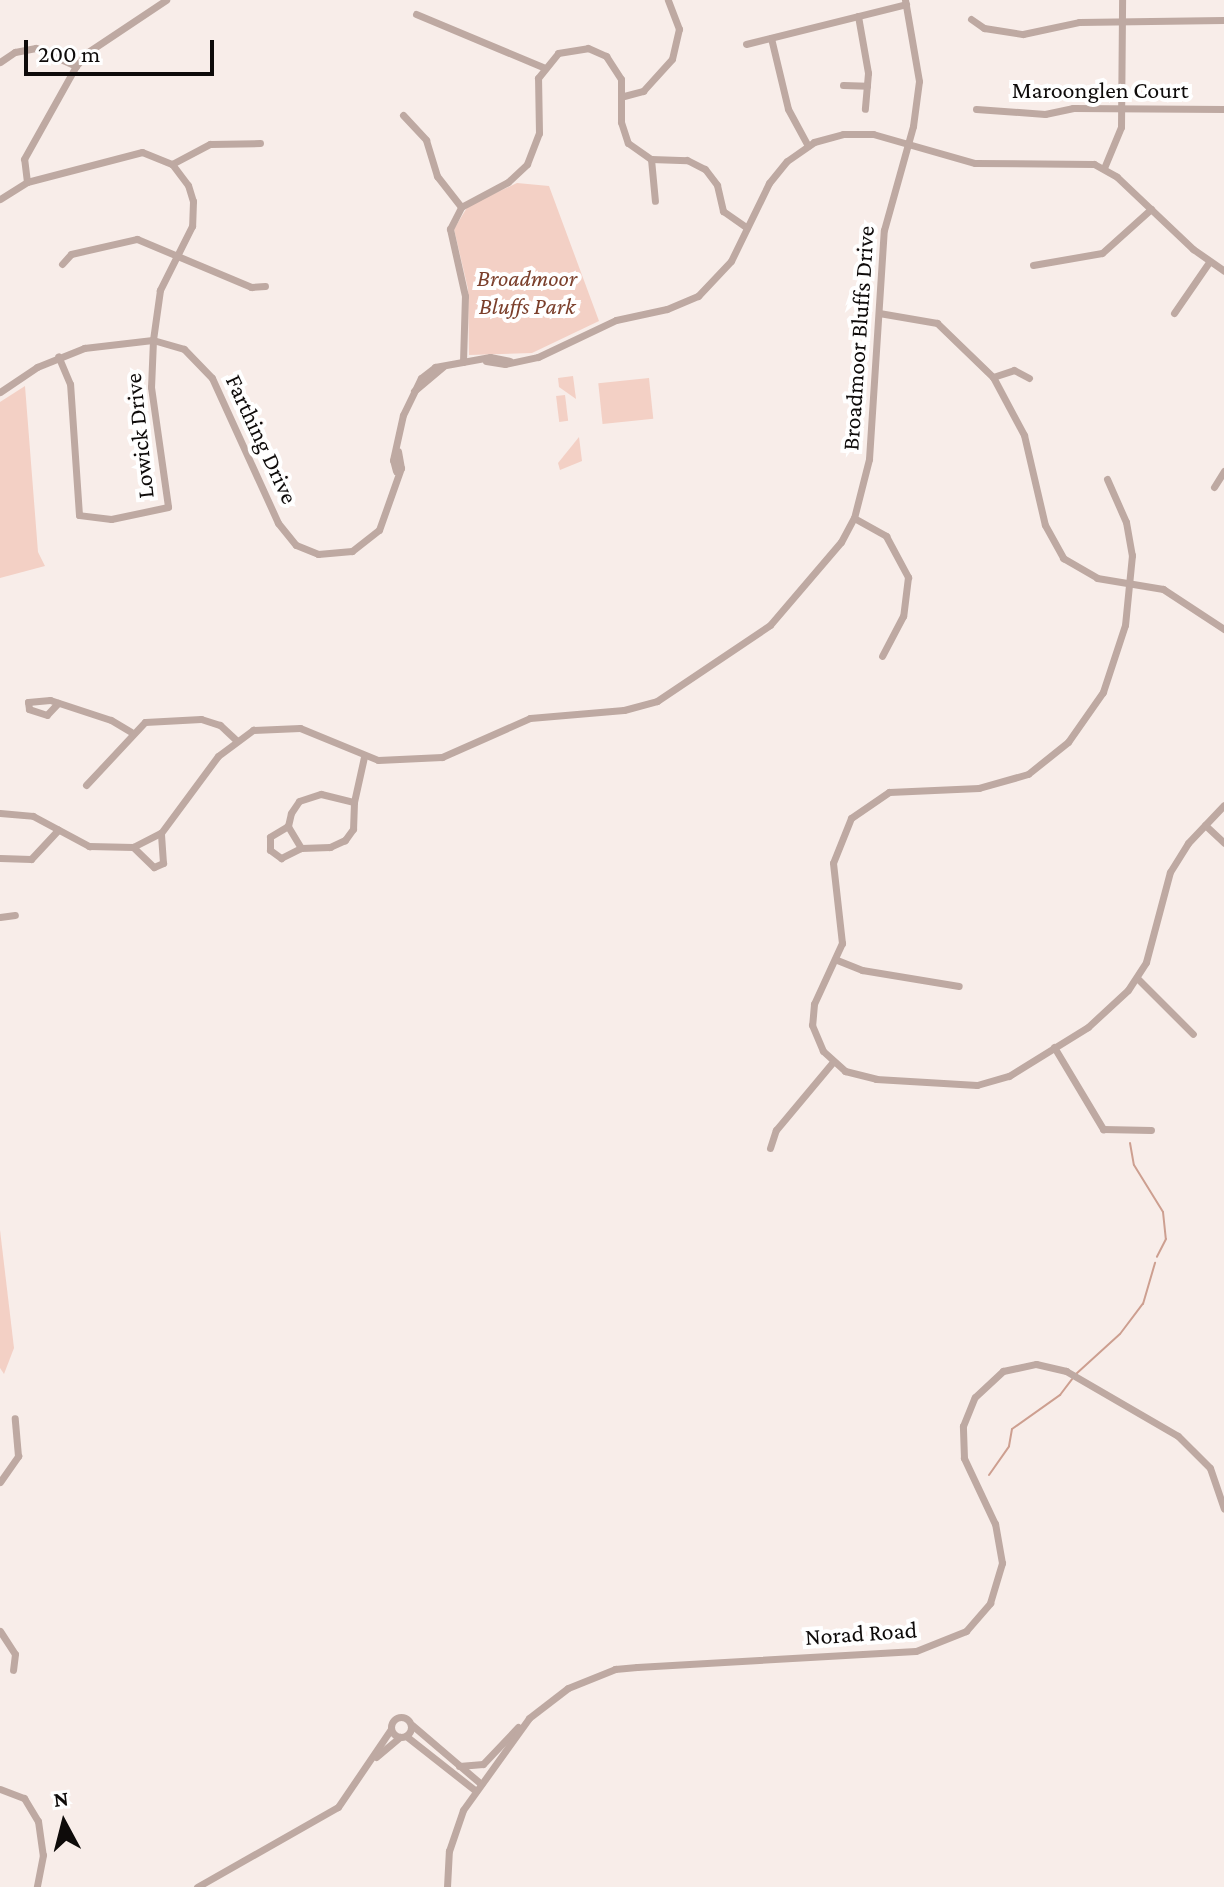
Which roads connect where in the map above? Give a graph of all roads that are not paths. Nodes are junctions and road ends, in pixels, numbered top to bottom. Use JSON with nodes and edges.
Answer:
{"nodes":[{"id":1,"x":166,"y":0,"type":"edge"},
{"id":2,"x":668,"y":0,"type":"edge"},
{"id":3,"x":1122,"y":0,"type":"edge"},
{"id":4,"x":906,"y":2,"type":"edge"},
{"id":5,"x":416,"y":14,"type":"dead end"},
{"id":6,"x":858,"y":16,"type":"junction"},
{"id":7,"x":971,"y":19,"type":"dead end"},
{"id":8,"x":1123,"y":20,"type":"junction"},
{"id":9,"x":1224,"y":20,"type":"edge"},
{"id":10,"x":771,"y":38,"type":"junction"},
{"id":11,"x":746,"y":44,"type":"dead end"},
{"id":12,"x":0,"y":62,"type":"edge"},
{"id":13,"x":76,"y":66,"type":"junction"},
{"id":14,"x":543,"y":67,"type":"junction"},
{"id":15,"x":843,"y":85,"type":"dead end"},
{"id":16,"x":867,"y":86,"type":"junction"},
{"id":17,"x":624,"y":96,"type":"junction"},
{"id":18,"x":1122,"y":108,"type":"junction"},
{"id":19,"x":865,"y":109,"type":"dead end"},
{"id":20,"x":976,"y":109,"type":"dead end"},
{"id":21,"x":1224,"y":109,"type":"edge"},
{"id":22,"x":403,"y":115,"type":"dead end"},
{"id":23,"x":260,"y":143,"type":"dead end"},
{"id":24,"x":908,"y":144,"type":"junction"},
{"id":25,"x":808,"y":146,"type":"junction"},
{"id":26,"x":651,"y":159,"type":"junction"},
{"id":27,"x":172,"y":164,"type":"junction"},
{"id":28,"x":1104,"y":168,"type":"junction"},
{"id":29,"x":27,"y":182,"type":"junction"},
{"id":30,"x":0,"y":199,"type":"edge"},
{"id":31,"x":655,"y":201,"type":"dead end"},
{"id":32,"x":461,"y":207,"type":"junction"},
{"id":33,"x":1151,"y":209,"type":"junction"},
{"id":34,"x":747,"y":228,"type":"junction"},
{"id":35,"x":179,"y":253,"type":"junction"},
{"id":36,"x":1209,"y":262,"type":"junction"},
{"id":37,"x":62,"y":264,"type":"dead end"},
{"id":38,"x":1033,"y":265,"type":"dead end"},
{"id":39,"x":1224,"y":271,"type":"edge"},
{"id":40,"x":265,"y":286,"type":"dead end"},
{"id":41,"x":879,"y":313,"type":"junction"},
{"id":42,"x":1174,"y":313,"type":"dead end"},
{"id":43,"x":153,"y":340,"type":"junction"},
{"id":44,"x":58,"y":356,"type":"junction"},
{"id":45,"x":463,"y":362,"type":"junction"},
{"id":46,"x":993,"y":377,"type":"junction"},
{"id":47,"x":1029,"y":378,"type":"dead end"},
{"id":48,"x":0,"y":392,"type":"edge"},
{"id":49,"x":1224,"y":471,"type":"edge"},
{"id":50,"x":1107,"y":479,"type":"dead end"},
{"id":51,"x":1214,"y":487,"type":"dead end"},
{"id":52,"x":854,"y":518,"type":"junction"},
{"id":53,"x":1131,"y":582,"type":"junction"},
{"id":54,"x":1224,"y":629,"type":"edge"},
{"id":55,"x":882,"y":656,"type":"dead end"},
{"id":56,"x":58,"y":703,"type":"dead end"},
{"id":57,"x":131,"y":732,"type":"junction"},
{"id":58,"x":235,"y":739,"type":"junction"},
{"id":59,"x":364,"y":757,"type":"junction"},
{"id":60,"x":86,"y":785,"type":"dead end"},
{"id":61,"x":354,"y":802,"type":"junction"},
{"id":62,"x":1224,"y":805,"type":"edge"},
{"id":63,"x":0,"y":813,"type":"edge"},
{"id":64,"x":1205,"y":825,"type":"junction"},
{"id":65,"x":288,"y":826,"type":"junction"},
{"id":66,"x":58,"y":830,"type":"junction"},
{"id":67,"x":161,"y":833,"type":"junction"},
{"id":68,"x":1224,"y":843,"type":"edge"},
{"id":69,"x":133,"y":847,"type":"junction"},
{"id":70,"x":301,"y":848,"type":"junction"},
{"id":71,"x":0,"y":858,"type":"edge"},
{"id":72,"x":15,"y":915,"type":"dead end"},
{"id":73,"x":0,"y":917,"type":"edge"},
{"id":74,"x":837,"y":960,"type":"junction"},
{"id":75,"x":1137,"y":978,"type":"junction"},
{"id":76,"x":959,"y":986,"type":"dead end"},
{"id":77,"x":1193,"y":1034,"type":"dead end"},
{"id":78,"x":1054,"y":1047,"type":"junction"},
{"id":79,"x":832,"y":1063,"type":"junction"},
{"id":80,"x":1151,"y":1130,"type":"dead end"},
{"id":81,"x":770,"y":1148,"type":"dead end"},
{"id":82,"x":15,"y":1418,"type":"dead end"},
{"id":83,"x":0,"y":1482,"type":"edge"},
{"id":84,"x":1224,"y":1509,"type":"edge"},
{"id":85,"x":0,"y":1631,"type":"edge"},
{"id":86,"x":13,"y":1670,"type":"dead end"},
{"id":87,"x":529,"y":1718,"type":"junction"},
{"id":88,"x":412,"y":1725,"type":"junction"},
{"id":89,"x":391,"y":1729,"type":"junction"},
{"id":90,"x":403,"y":1736,"type":"junction"},
{"id":91,"x":376,"y":1757,"type":"junction"},
{"id":92,"x":457,"y":1765,"type":"junction"},
{"id":93,"x":479,"y":1788,"type":"junction"},
{"id":94,"x":0,"y":1789,"type":"edge"},
{"id":95,"x":37,"y":1887,"type":"edge"},
{"id":96,"x":197,"y":1887,"type":"edge"},
{"id":97,"x":447,"y":1887,"type":"edge"}],
"edges":[{"from":1,"to":13,"type":"street"},
{"from":2,"to":17,"type":"street"},
{"from":3,"to":8,"type":"street"},
{"from":4,"to":6,"type":"street"},
{"from":4,"to":24,"type":"street","name":"Broadmoor Bluffs Drive"},
{"from":5,"to":14,"type":"street"},
{"from":6,"to":10,"type":"street"},
{"from":6,"to":16,"type":"street"},
{"from":7,"to":8,"type":"street"},
{"from":8,"to":9,"type":"street"},
{"from":8,"to":18,"type":"street"},
{"from":10,"to":11,"type":"street"},
{"from":10,"to":25,"type":"street"},
{"from":12,"to":13,"type":"street"},
{"from":13,"to":29,"type":"street"},
{"from":14,"to":17,"type":"street"},
{"from":14,"to":32,"type":"street"},
{"from":15,"to":16,"type":"street"},
{"from":16,"to":19,"type":"street"},
{"from":17,"to":26,"type":"street"},
{"from":18,"to":20,"type":"street","name":"Maroonglen Court"},
{"from":18,"to":21,"type":"street","name":"Maroonglen Court"},
{"from":18,"to":28,"type":"street"},
{"from":22,"to":32,"type":"street"},
{"from":23,"to":27,"type":"street"},
{"from":24,"to":25,"type":"street","name":"Farthing Drive"},
{"from":24,"to":28,"type":"street","name":"Farthing Drive"},
{"from":24,"to":41,"type":"street","name":"Broadmoor Bluffs Drive"},
{"from":25,"to":34,"type":"street","name":"Farthing Drive"},
{"from":26,"to":31,"type":"street"},
{"from":26,"to":34,"type":"street"},
{"from":27,"to":29,"type":"street"},
{"from":27,"to":35,"type":"street","name":"Lowick Drive"},
{"from":28,"to":33,"type":"street"},
{"from":29,"to":30,"type":"street"},
{"from":32,"to":45,"type":"street"},
{"from":33,"to":36,"type":"street"},
{"from":33,"to":38,"type":"street"},
{"from":34,"to":45,"type":"street","name":"Farthing Drive"},
{"from":35,"to":37,"type":"street"},
{"from":35,"to":40,"type":"street"},
{"from":35,"to":43,"type":"street","name":"Lowick Drive"},
{"from":36,"to":39,"type":"street"},
{"from":36,"to":42,"type":"street"},
{"from":41,"to":46,"type":"street"},
{"from":41,"to":52,"type":"street","name":"Broadmoor Bluffs Drive"},
{"from":43,"to":44,"type":"street","name":"Farthing Drive"},
{"from":43,"to":44,"type":"street","name":"Lowick Drive"},
{"from":43,"to":45,"type":"street","name":"Farthing Drive"},
{"from":44,"to":48,"type":"street","name":"Farthing Drive"},
{"from":46,"to":47,"type":"street"},
{"from":46,"to":53,"type":"street"},
{"from":49,"to":51,"type":"street"},
{"from":50,"to":53,"type":"street"},
{"from":52,"to":55,"type":"street"},
{"from":52,"to":59,"type":"street","name":"Broadmoor Bluffs Drive"},
{"from":53,"to":54,"type":"street"},
{"from":53,"to":74,"type":"street"},
{"from":56,"to":57,"type":"street"},
{"from":57,"to":58,"type":"street"},
{"from":57,"to":60,"type":"street"},
{"from":58,"to":59,"type":"street","name":"Broadmoor Bluffs Drive"},
{"from":58,"to":67,"type":"street"},
{"from":59,"to":61,"type":"street"},
{"from":61,"to":65,"type":"street"},
{"from":61,"to":70,"type":"street"},
{"from":62,"to":64,"type":"street"},
{"from":63,"to":66,"type":"street"},
{"from":64,"to":68,"type":"street"},
{"from":64,"to":75,"type":"street"},
{"from":65,"to":70,"type":"street"},
{"from":65,"to":70,"type":"street"},
{"from":66,"to":69,"type":"street"},
{"from":66,"to":71,"type":"street"},
{"from":67,"to":69,"type":"street"},
{"from":67,"to":69,"type":"street"},
{"from":72,"to":73,"type":"street"},
{"from":74,"to":76,"type":"street"},
{"from":74,"to":79,"type":"street"},
{"from":75,"to":77,"type":"street"},
{"from":75,"to":78,"type":"street"},
{"from":78,"to":79,"type":"street"},
{"from":78,"to":80,"type":"street"},
{"from":79,"to":81,"type":"street"},
{"from":82,"to":83,"type":"street"},
{"from":84,"to":87,"type":"street","name":"Norad Road"},
{"from":85,"to":86,"type":"street"},
{"from":87,"to":92,"type":"street"},
{"from":87,"to":93,"type":"street","name":"Norad Road"},
{"from":88,"to":89,"type":"street"},
{"from":88,"to":90,"type":"street"},
{"from":88,"to":92,"type":"street"},
{"from":89,"to":90,"type":"street"},
{"from":89,"to":91,"type":"street"},
{"from":90,"to":91,"type":"street"},
{"from":90,"to":93,"type":"street"},
{"from":91,"to":96,"type":"street"},
{"from":92,"to":93,"type":"street"},
{"from":93,"to":97,"type":"street","name":"Norad Road"},
{"from":94,"to":95,"type":"street"}]}
